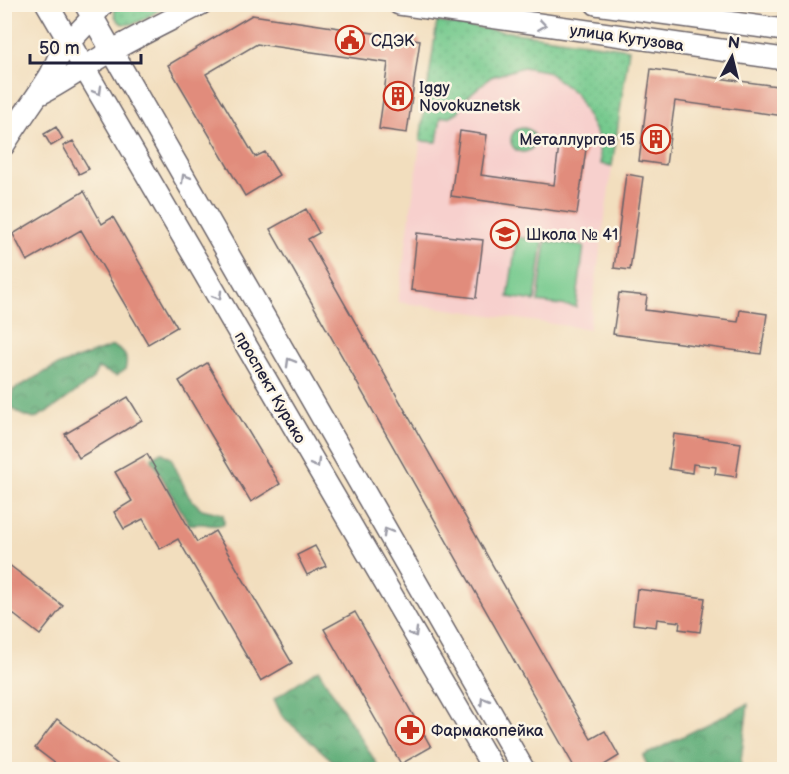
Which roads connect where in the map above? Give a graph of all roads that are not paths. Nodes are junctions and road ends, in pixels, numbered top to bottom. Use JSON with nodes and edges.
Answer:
{"nodes":[{"id":1,"x":47,"y":4,"type":"edge"},
{"id":2,"x":201,"y":4,"type":"edge"},
{"id":3,"x":399,"y":4,"type":"edge"},
{"id":4,"x":596,"y":4,"type":"edge"},
{"id":5,"x":94,"y":9,"type":"edge"},
{"id":6,"x":784,"y":30,"type":"edge"},
{"id":7,"x":69,"y":43,"type":"junction"},
{"id":8,"x":112,"y":50,"type":"junction"},
{"id":9,"x":784,"y":59,"type":"edge"},
{"id":10,"x":84,"y":67,"type":"junction"},
{"id":11,"x":38,"y":95,"type":"junction"},
{"id":12,"x":4,"y":145,"type":"edge"},
{"id":13,"x":494,"y":770,"type":"edge"},
{"id":14,"x":524,"y":770,"type":"edge"}],
"edges":[{"from":1,"to":7,"type":"main road","name":"проспект Курако"},
{"from":2,"to":8,"type":"main road"},
{"from":3,"to":9,"type":"main road","name":"улица Кутузова","one_way":true},
{"from":4,"to":6,"type":"main road","name":"улица Кутузова"},
{"from":5,"to":7,"type":"main road"},
{"from":5,"to":8,"type":"main road","name":"проспект Курако"},
{"from":7,"to":10,"type":"main road","name":"проспект Курако"},
{"from":7,"to":11,"type":"main road"},
{"from":8,"to":10,"type":"main road"},
{"from":14,"to":8,"type":"main road","name":"проспект Курако","one_way":true},
{"from":10,"to":11,"type":"main road"},
{"from":10,"to":13,"type":"main road","name":"проспект Курако","one_way":true},
{"from":11,"to":12,"type":"main road"}]}
